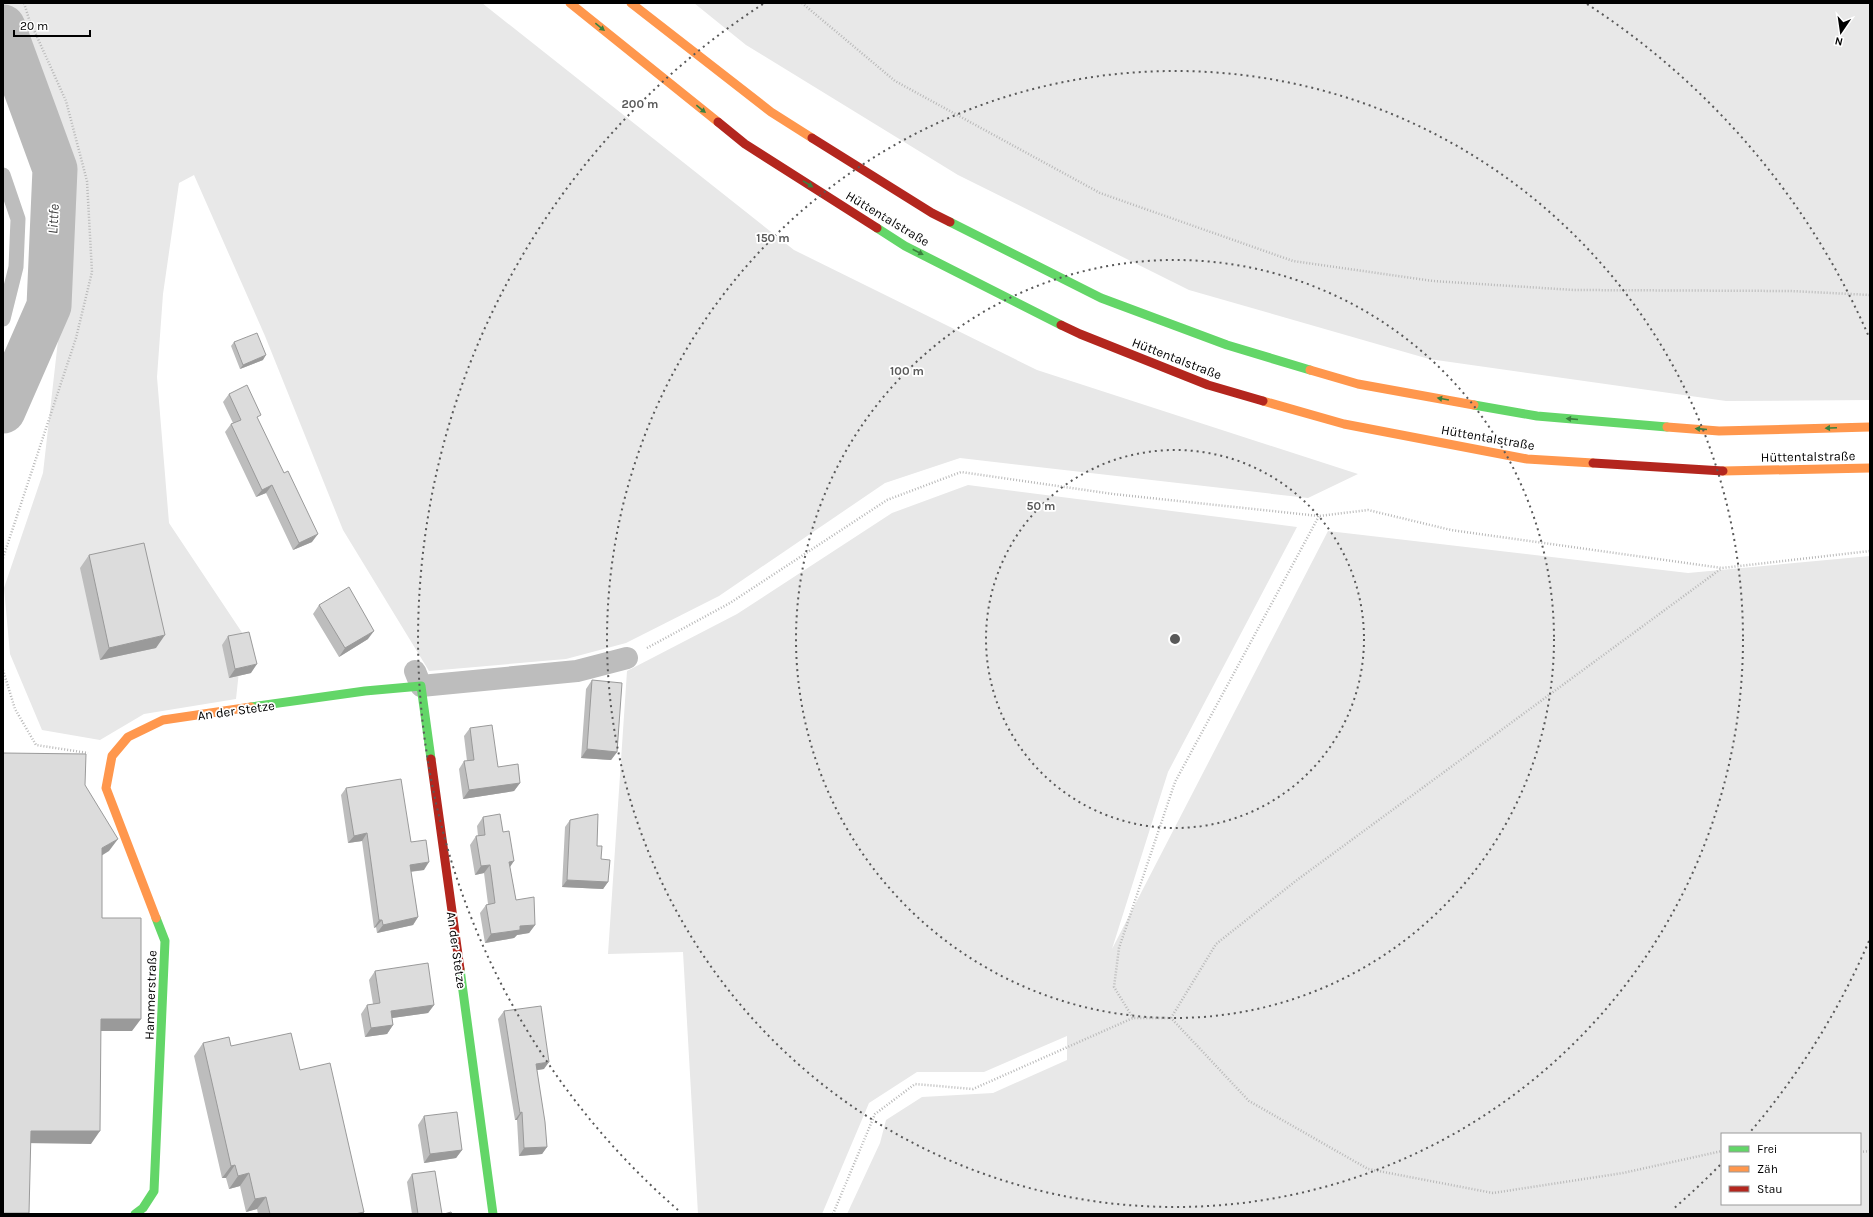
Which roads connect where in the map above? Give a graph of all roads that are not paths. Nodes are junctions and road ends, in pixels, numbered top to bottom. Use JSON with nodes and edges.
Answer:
{"nodes":[{"id":1,"x":570,"y":3,"type":"edge"},
{"id":2,"x":632,"y":3,"type":"edge"},
{"id":3,"x":3,"y":175,"type":"edge"},
{"id":4,"x":3,"y":319,"type":"edge"},
{"id":5,"x":1870,"y":427,"type":"edge"},
{"id":6,"x":1870,"y":468,"type":"edge"},
{"id":7,"x":627,"y":658,"type":"road end"},
{"id":8,"x":418,"y":679,"type":"junction"},
{"id":9,"x":112,"y":756,"type":"joint"},
{"id":10,"x":135,"y":1214,"type":"edge"},
{"id":11,"x":493,"y":1214,"type":"edge"}],
"edges":[{"from":1,"to":6,"type":"main road","name":"Hüttentalstraße","one_way":true},
{"from":5,"to":2,"type":"main road","name":"Hüttentalstraße","one_way":true},
{"from":3,"to":4,"type":"lane"},
{"from":7,"to":8,"type":"street","name":"An der Stetze"},
{"from":8,"to":9,"type":"main road","name":"An der Stetze"},
{"from":8,"to":11,"type":"main road","name":"An der Stetze"},
{"from":9,"to":10,"type":"main road","name":"Hammerstraße"}]}
